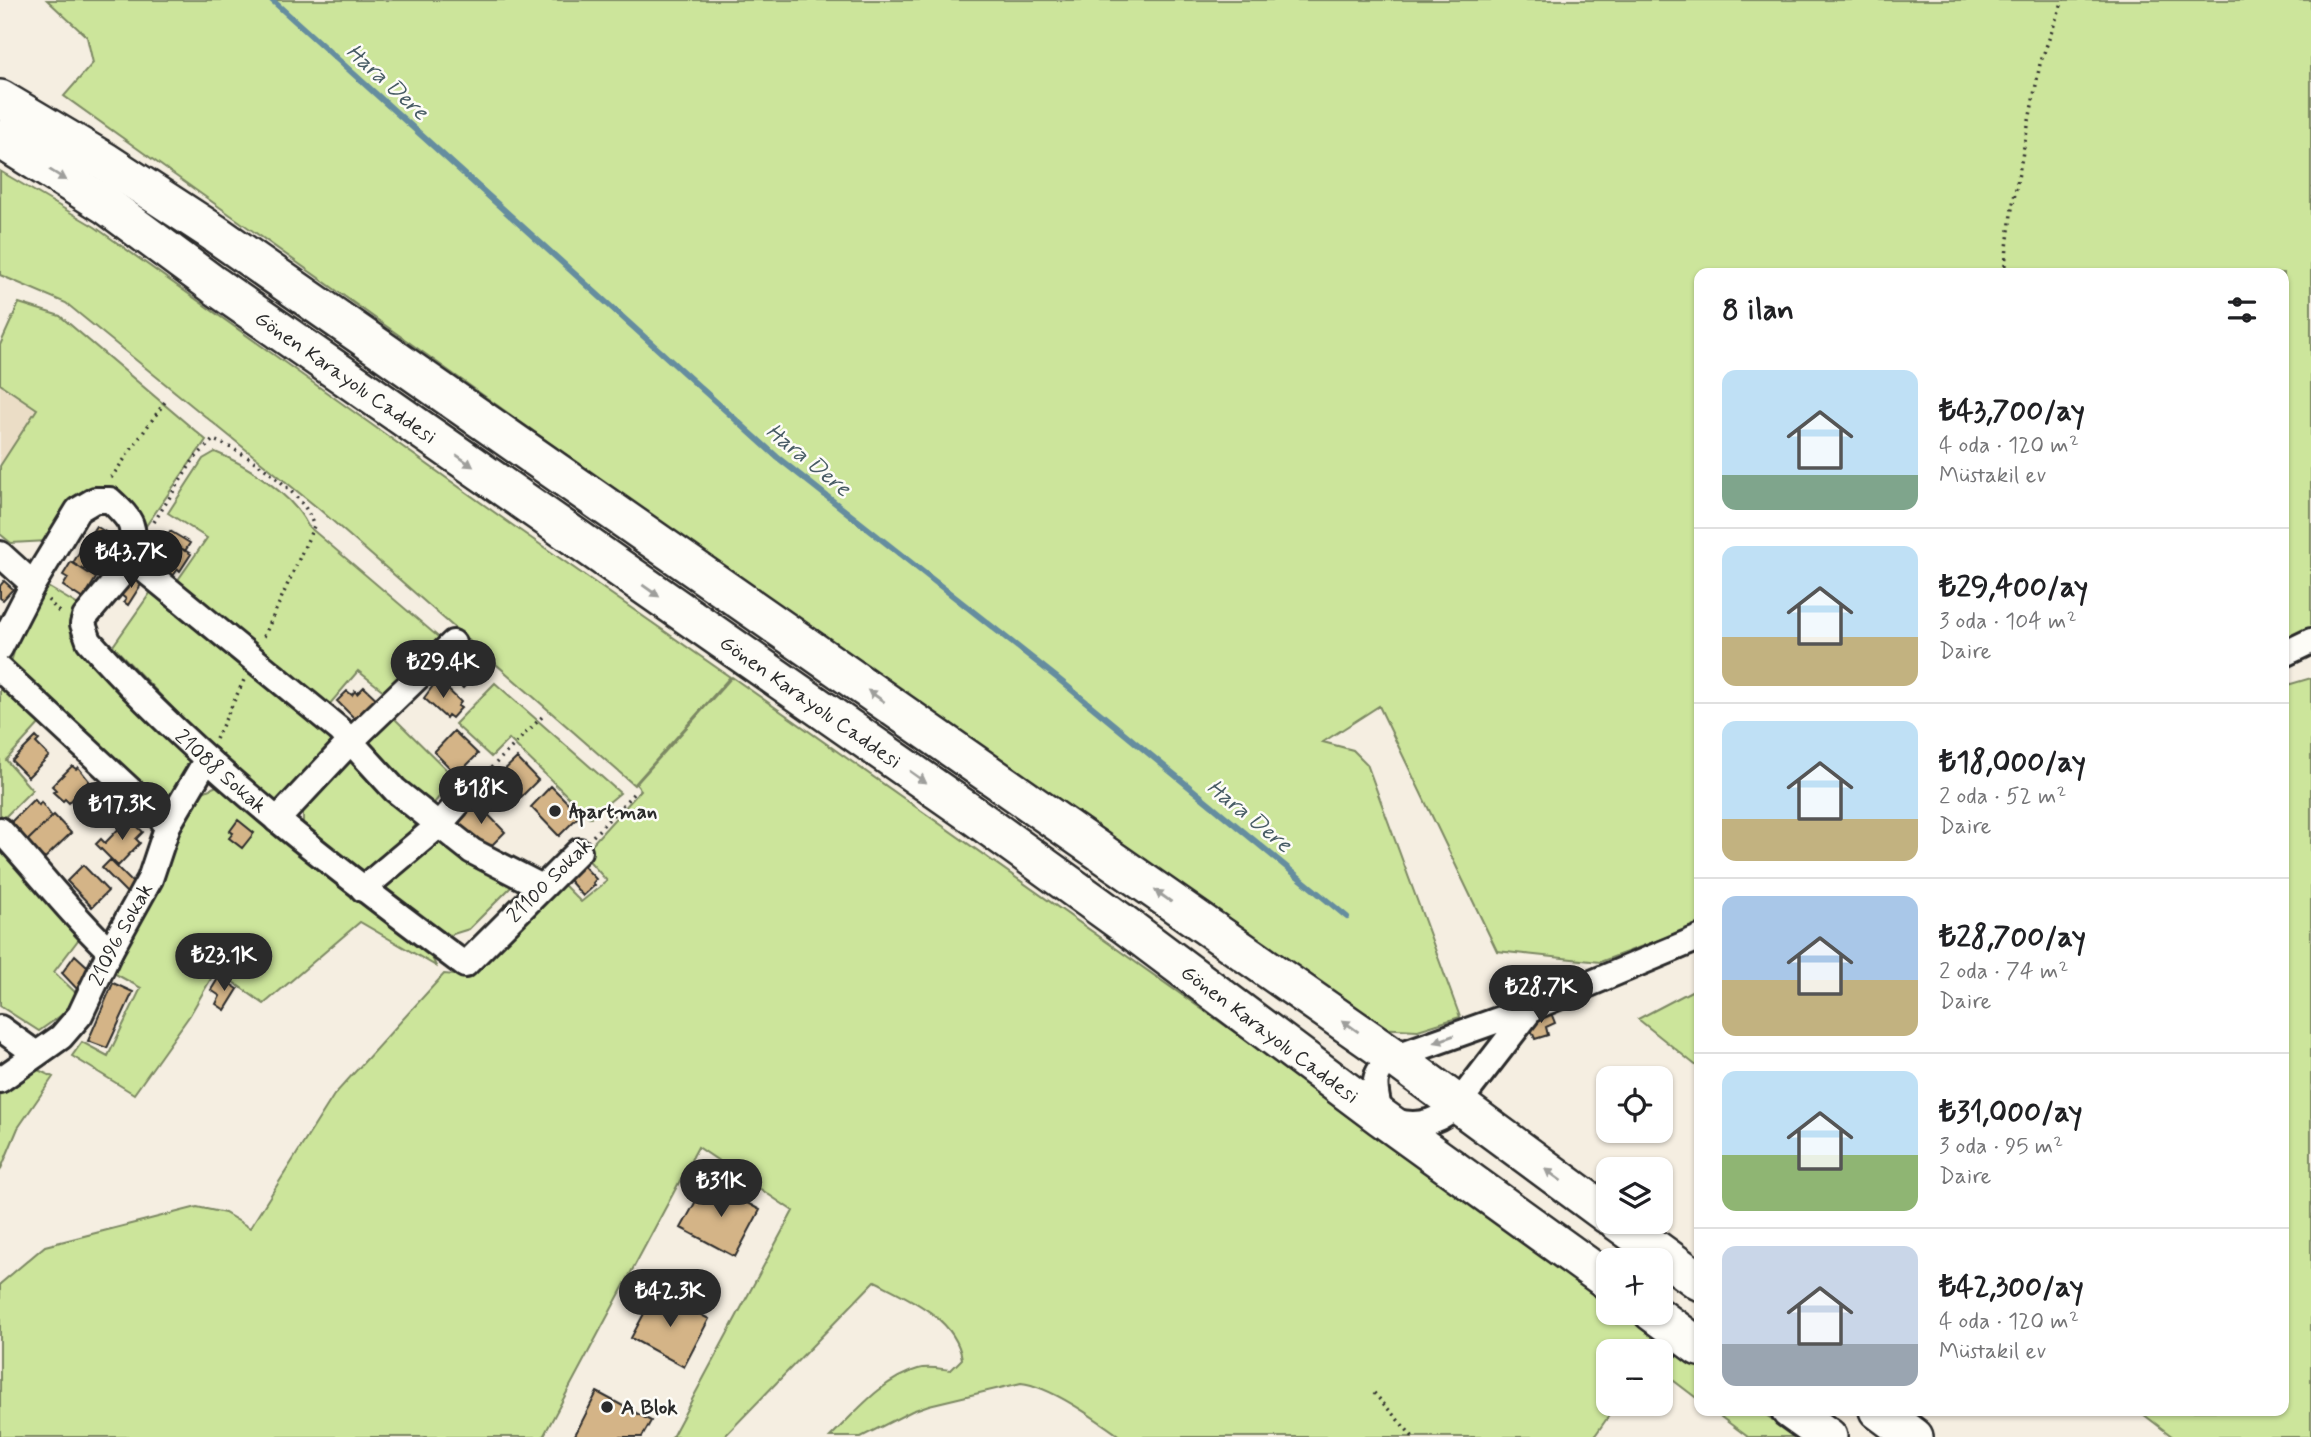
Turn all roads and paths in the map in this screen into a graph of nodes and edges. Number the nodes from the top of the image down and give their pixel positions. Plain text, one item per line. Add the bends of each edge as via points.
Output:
1 (2063, 0) edge
2 (0, 99) edge
3 (0, 139) edge
4 (2005, 268) edge
5 (167, 399) dead end
6 (95, 500) junction
7 (314, 526) dead end
8 (0, 554) edge
9 (131, 559) junction
10 (33, 584) junction
11 (89, 641) junction
12 (2311, 641) edge
13 (453, 643) dead end
14 (0, 648) edge
15 (2289, 652) edge
16 (0, 669) edge
17 (542, 717) dead end
18 (350, 742) junction
19 (206, 760) junction
20 (477, 782) joint
21 (633, 794) dead end
22 (277, 820) junction
23 (168, 825) junction
24 (439, 825) junction
25 (0, 830) edge
26 (579, 851) joint
27 (542, 887) junction
28 (363, 889) junction
29 (1694, 940) edge
30 (110, 951) junction
31 (465, 965) joint
32 (1532, 1007) junction
33 (0, 1028) edge
34 (36, 1054) junction
35 (1394, 1057) junction
36 (0, 1080) edge
37 (1457, 1105) junction
38 (1381, 1117) junction
39 (1596, 1206) edge
40 (1634, 1234) edge
41 (1596, 1272) edge
42 (1694, 1277) edge
43 (1669, 1325) edge
44 (1694, 1343) edge
45 (1374, 1393) dead end
46 (1798, 1416) edge
47 (1886, 1416) edge
48 (1413, 1437) edge
49 (1828, 1437) edge
50 (1914, 1437) edge

1 - 4 path via 2040,64
35 -> 2 highway, Gönen Karayolu Caddesi via 213,232
3 -> 38 highway, Gönen Karayolu Caddesi via 106,205 966,810
5 - 6 path
6 - 9 street via 110,500 131,522
6 - 10 street via 78,510
7 - 9 path via 304,506 278,481 242,452 213,440 194,459
8 - 10 street
9 - 11 street via 85,617
9 - 18 street via 327,718
10 - 11 path
10 - 14 street
11 - 19 street, 21088 Sokak
12 - 15 street
13 - 18 street
16 - 23 street
17 - 20 path
18 - 22 street
18 - 24 street via 395,790
19 - 22 street, 21088 Sokak
19 - 23 street, 21096 Sokak
20 - 24 street
21 - 26 path, 21100 Sokak
22 - 28 street, 21088 Sokak
23 - 30 street, 21096 Sokak via 150,879
24 - 27 street via 472,850
24 - 28 street
25 - 30 street
26 - 27 street, 21100 Sokak
27 - 31 street, 21100 Sokak
28 - 31 street, 21088 Sokak
29 - 32 street
30 - 34 street, 21096 Sokak via 80,1015 61,1037
32 -> 35 street
32 - 37 street
33 - 34 street
34 - 36 street, 21096 Sokak
35 - 37 highway, Gönen Karayolu Caddesi
35 - 38 street via 1376,1077
37 - 38 street via 1424,1125
39 -> 37 highway, Gönen Karayolu Caddesi
38 - 41 highway, Gönen Karayolu Caddesi
40 - 42 highway
43 - 44 highway
45 - 48 path
46 - 49 highway
47 - 50 highway

